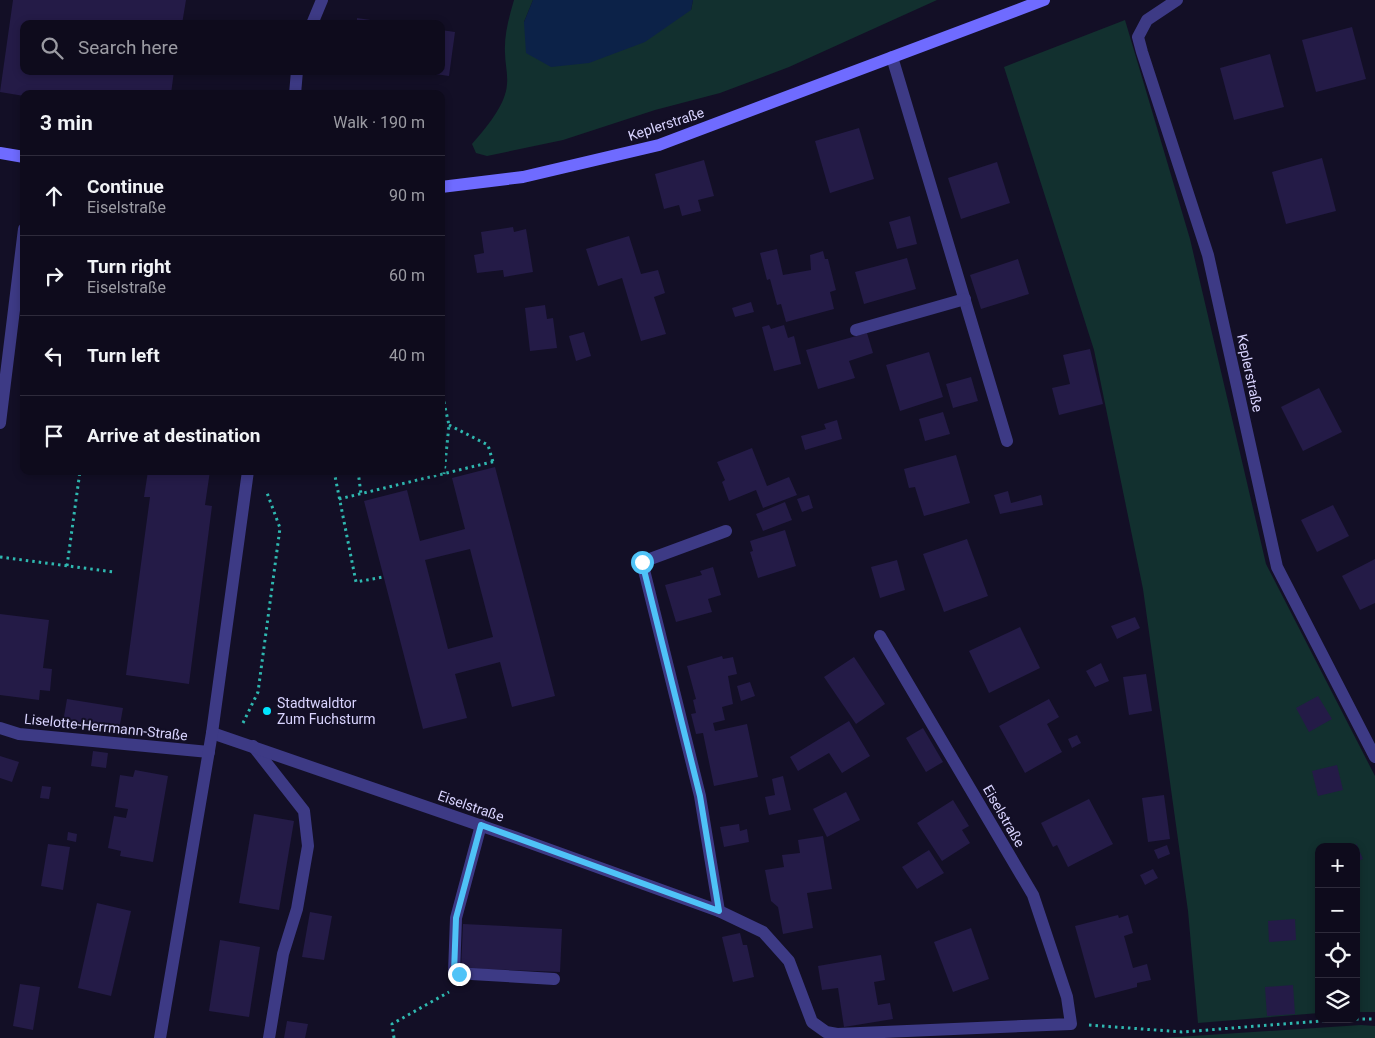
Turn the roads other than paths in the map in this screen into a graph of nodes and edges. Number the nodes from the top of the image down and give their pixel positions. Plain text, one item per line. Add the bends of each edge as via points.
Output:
1 (322, 0) edge
2 (1044, 0) edge
3 (1177, 0) edge
4 (314, 20) edge
5 (892, 57) junction
6 (297, 75) edge
7 (295, 90) edge
8 (0, 153) edge
9 (20, 156) edge
10 (445, 187) edge
11 (20, 261) edge
12 (965, 299) junction
13 (856, 330) dead end
14 (0, 423) edge
15 (1007, 441) dead end
16 (247, 475) edge
17 (726, 531) dead end
18 (880, 636) dead end
19 (0, 728) edge
20 (212, 733) junction
21 (253, 746) junction
22 (209, 752) junction
23 (1375, 757) edge
24 (481, 825) junction
25 (719, 911) junction
26 (554, 979) dead end
27 (160, 1038) edge
28 (269, 1038) edge

1 - 4 street
2 - 5 street, Keplerstraße
3 - 23 street, Keplerstraße via 1147,20 1138,37 1208,255 1277,567
5 - 10 street, Keplerstraße via 659,145 523,177
5 - 12 street
6 - 7 street
8 - 9 street
11 - 14 street
12 - 13 street
12 - 15 street
16 - 20 street
17 - 25 street via 642,562 700,796
18 - 25 street, Eiselstraße via 1033,895 1067,998 1071,1024 826,1032 812,1022 789,961 763,932
19 - 22 street, Liselotte-Herrmann-Straße via 18,734
20 - 21 street, Eiselstraße
20 - 22 street
21 - 24 street, Eiselstraße
21 - 28 street via 304,811 308,846 297,909 282,954
22 - 27 street
24 - 25 street, Eiselstraße
24 - 26 street via 456,918 454,973

